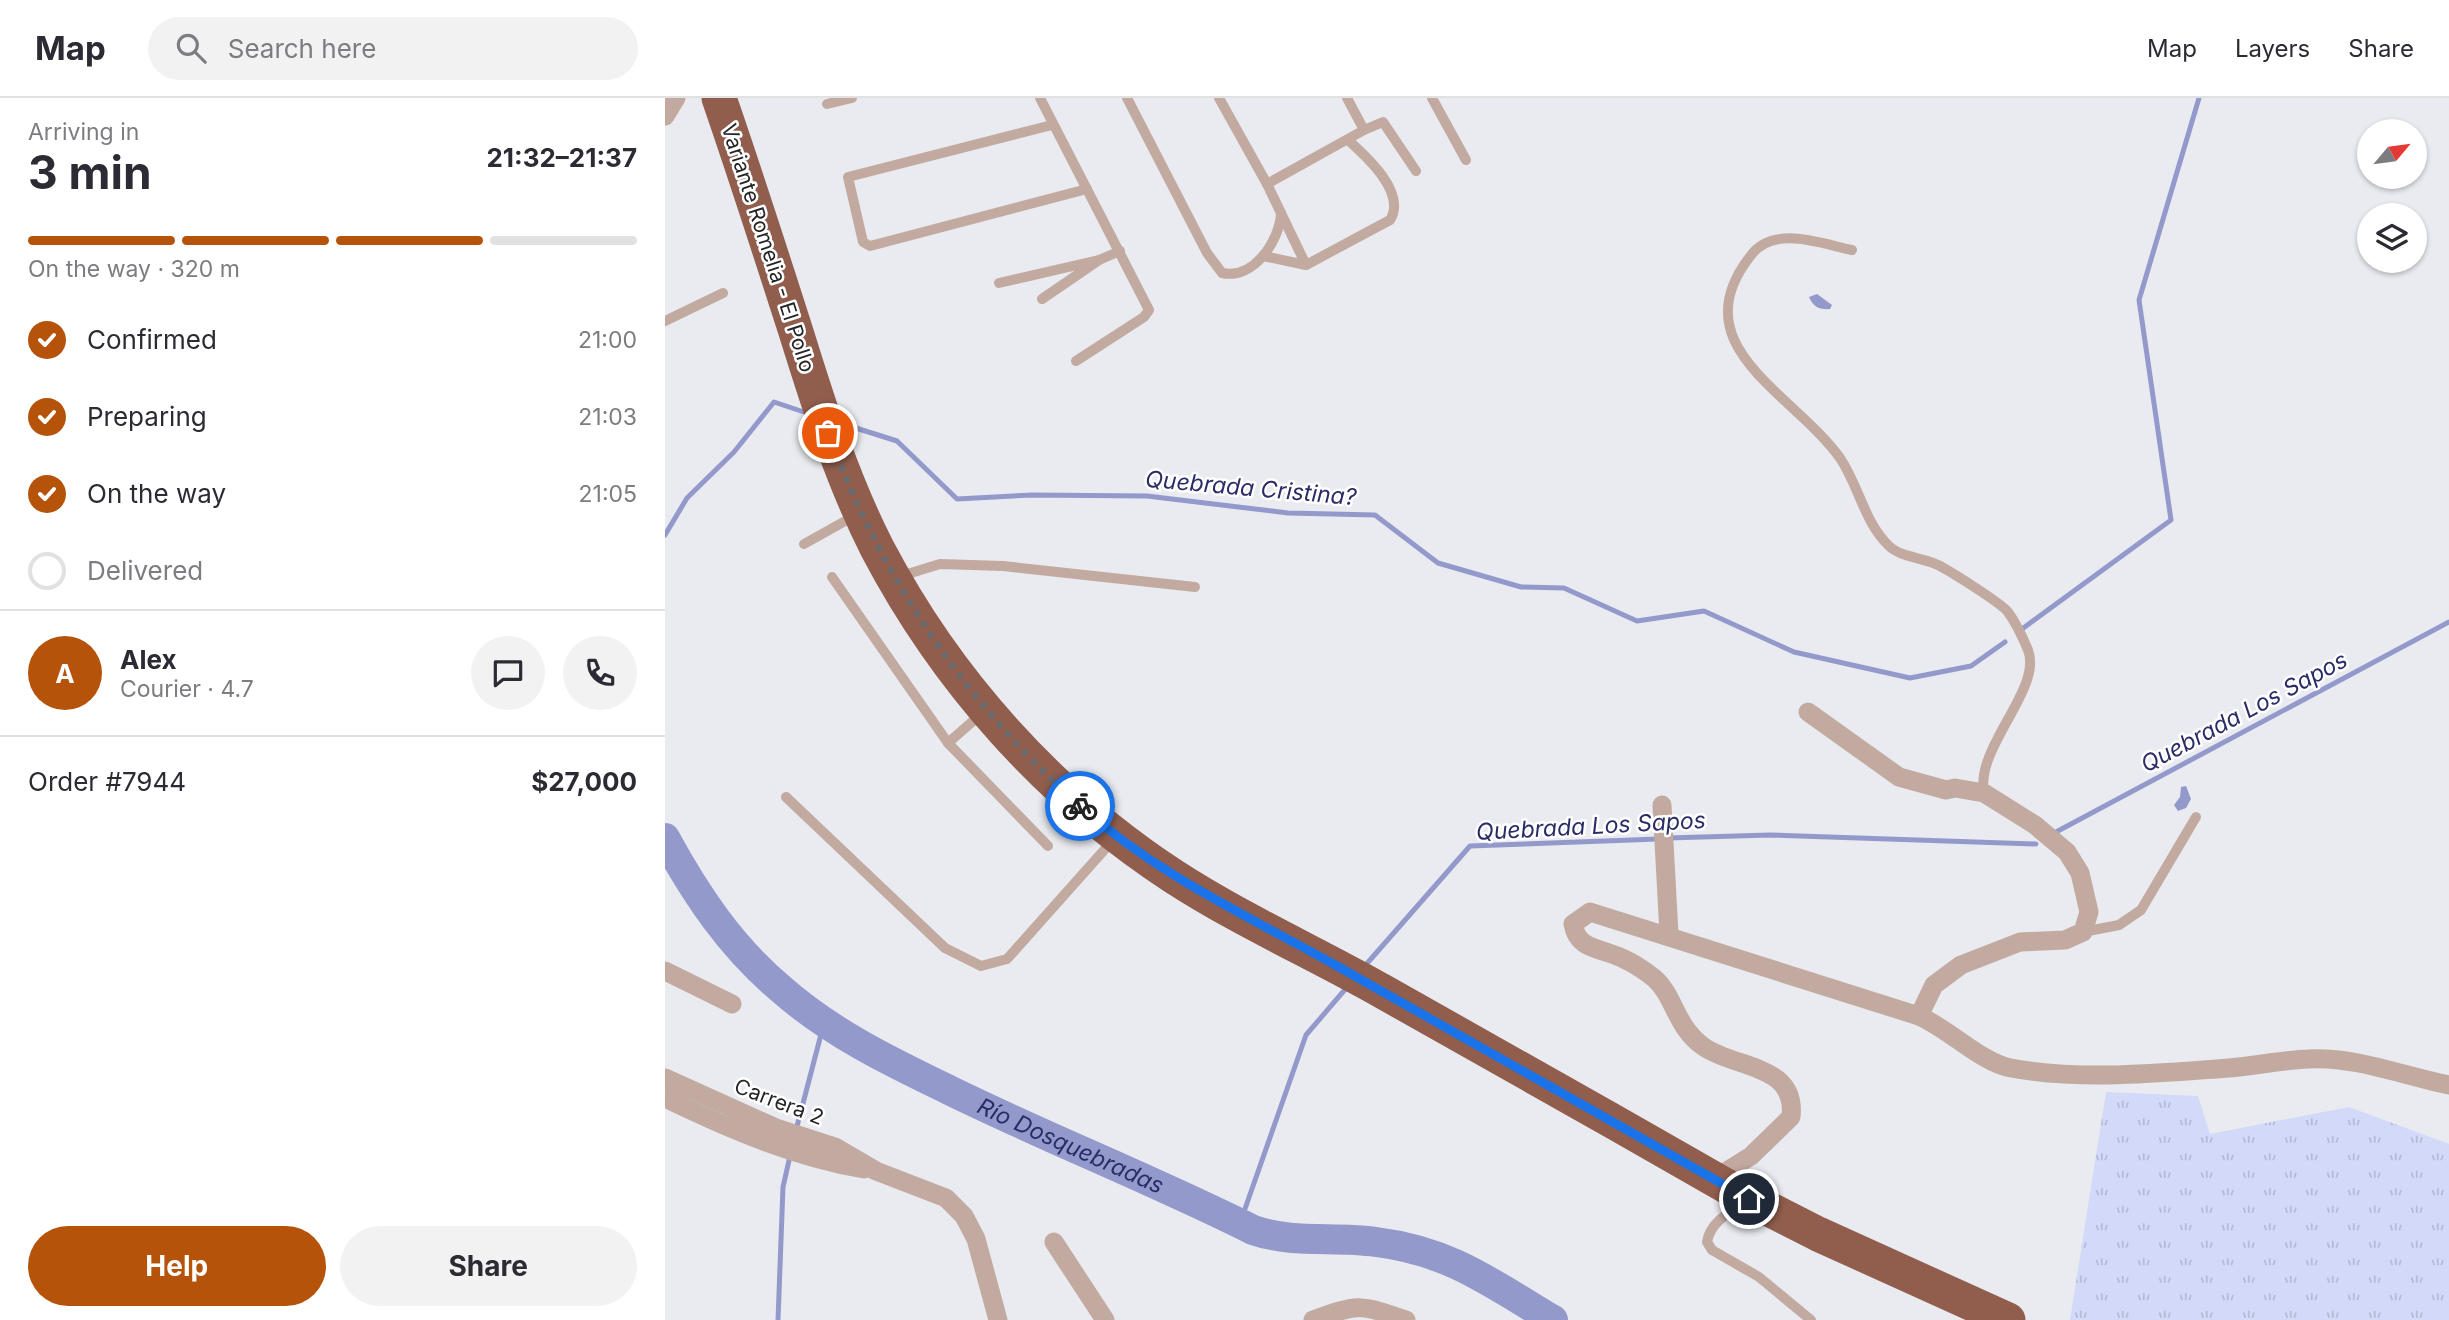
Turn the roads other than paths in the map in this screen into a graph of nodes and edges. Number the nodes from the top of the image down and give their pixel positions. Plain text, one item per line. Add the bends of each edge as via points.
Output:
1 (719, 98) edge
2 (852, 98) edge
3 (1040, 98) edge
4 (1127, 98) edge
5 (1219, 98) edge
6 (1347, 98) edge
7 (1431, 98) edge
8 (827, 104) dead end
9 (1052, 125) junction
10 (1364, 130) junction
11 (1348, 140) junction
12 (1467, 160) dead end
13 (1416, 171) dead end
14 (1267, 184) junction
15 (1087, 189) junction
16 (1281, 213) junction
17 (1852, 250) dead end
18 (1120, 251) junction
19 (1263, 256) junction
20 (1098, 260) junction
21 (1306, 265) junction
22 (999, 283) dead end
23 (723, 293) dead end
24 (1042, 299) dead end
25 (665, 321) edge
26 (1076, 361) dead end
27 (860, 513) junction
28 (804, 544) dead end
29 (832, 577) dead end
30 (893, 578) junction
31 (1195, 587) dead end
32 (985, 710) junction
33 (1808, 712) dead end
34 (948, 743) junction
35 (1984, 793) junction
36 (786, 797) dead end
37 (1662, 805) dead end
38 (2196, 817) dead end
39 (1117, 836) junction
40 (1048, 846) dead end
41 (2083, 932) junction
42 (1669, 934) junction
43 (665, 971) edge
44 (732, 1003) dead end
45 (1919, 1016) junction
46 (665, 1078) edge
47 (2449, 1085) edge
48 (665, 1098) edge
49 (720, 1114) junction
50 (1714, 1179) junction
51 (1749, 1199) junction
52 (1054, 1242) dead end
53 (998, 1320) edge
54 (1105, 1320) edge
55 (1313, 1320) edge
56 (1406, 1320) edge
57 (1811, 1320) edge
58 (2008, 1320) edge

1 - 27 highway, Variante Romelia - El Pollo via 823,419
2 - 8 lane
3 - 9 lane
4 - 19 lane via 1215,266 1231,275
5 - 14 lane
6 - 10 lane
7 - 12 lane
9 - 15 lane
9 - 15 lane via 848,177 863,242 870,246
10 - 11 lane
10 - 13 lane via 1383,122
11 - 14 lane
11 - 21 lane via 1366,156 1395,198 1396,210 1389,220
14 - 16 lane
15 - 18 lane
16 - 19 lane via 1277,236
16 - 21 lane
17 - 35 lane via 1781,237 1757,248 1735,275 1725,308 1745,360 1814,426 1842,460 1871,521 1890,548 1939,565 2007,611 2013,621 2029,653 2027,678 1983,769
18 - 20 lane
18 - 26 lane via 1149,310
19 - 21 lane
20 - 22 lane
20 - 24 lane
23 - 25 lane
27 - 28 lane
27 - 30 highway, Variante Romelia - El Pollo
29 - 34 lane
30 - 31 lane via 952,564
30 - 32 highway, Variante Romelia - El Pollo via 936,646
32 - 34 lane
32 - 39 highway, Variante Romelia - El Pollo via 1061,789
33 - 35 street via 1899,777 1946,790
34 - 40 lane
35 - 41 street via 2067,852 2088,900
36 - 39 lane via 945,948 981,966 1007,959
37 - 42 street
38 - 41 lane via 2141,910 2119,925
39 - 50 highway, Variante Romelia - El Pollo via 1231,911 1334,964
41 - 45 street via 2065,940 2020,942 1947,972 1934,985
42 - 45 street
42 - 50 street via 1598,912 1573,924 1575,937 1587,946 1620,957 1656,980 1682,1027 1706,1049 1759,1070 1789,1090 1791,1117 1751,1156
43 - 44 street
45 - 47 street via 1942,1025 2010,1068 2096,1074 2336,1060
46 - 49 street, Carrera 2
48 - 49 street, Carrera 2
49 - 53 street, Carrera 2 via 804,1146 833,1164 876,1171 946,1198 964,1216 977,1239
50 - 51 highway, Variante Romelia - El Pollo
51 - 57 lane via 1725,1215 1709,1232 1707,1242
51 - 58 highway, Variante Romelia - El Pollo
52 - 54 street
55 - 56 street via 1350,1306

